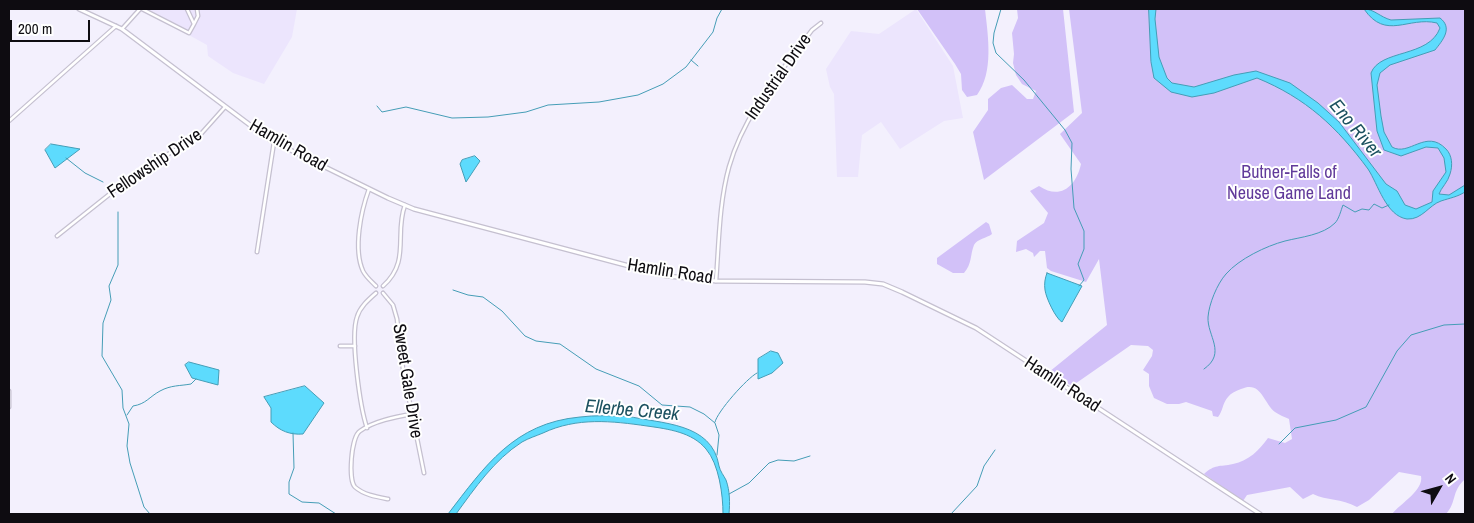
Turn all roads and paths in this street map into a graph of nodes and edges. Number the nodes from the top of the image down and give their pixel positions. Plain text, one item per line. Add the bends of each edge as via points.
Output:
1 (79, 9) edge
2 (141, 9) edge
3 (187, 9) edge
4 (197, 9) edge
5 (821, 23) dead end
6 (194, 24) junction
7 (117, 26) junction
8 (122, 29) junction
9 (225, 108) junction
10 (9, 121) edge
11 (274, 142) junction
12 (369, 189) junction
13 (405, 206) junction
14 (58, 236) dead end
15 (257, 252) dead end
16 (716, 281) junction
17 (376, 286) junction
18 (383, 286) junction
19 (376, 293) junction
20 (382, 293) junction
21 (340, 346) dead end
22 (355, 346) junction
23 (9, 391) edge
24 (9, 408) edge
25 (412, 414) junction
26 (367, 428) junction
27 (424, 473) dead end
28 (388, 499) dead end
29 (1260, 514) edge

1 - 7 street, Hamlin Road
2 - 6 street via 189,32
2 - 8 street
3 - 6 street
4 - 6 street
5 - 16 street, Industrial Drive via 812,30 757,104 732,157 721,207
7 - 8 street, Hamlin Road
7 - 10 street
8 - 9 street, Hamlin Road
9 - 11 street, Hamlin Road
9 - 14 street, Fellowship Drive via 200,135 135,174
11 - 12 street, Hamlin Road
11 - 15 street
12 - 13 street, Hamlin Road
12 - 17 street via 361,216 359,255 363,270
13 - 16 street, Hamlin Road via 649,272
13 - 18 street via 401,219 402,247 392,277
16 - 29 street, Hamlin Road via 865,282 882,284 902,292 976,328
17 - 18 street
17 - 19 street
18 - 20 street
19 - 20 street
19 - 22 street via 364,304 357,317
20 - 25 street, Sweet Gale Drive via 397,318 402,370
21 - 22 street
22 - 26 street
23 - 24 street
25 - 26 street
25 - 27 street, Sweet Gale Drive
26 - 28 street via 353,440 352,483 364,493

